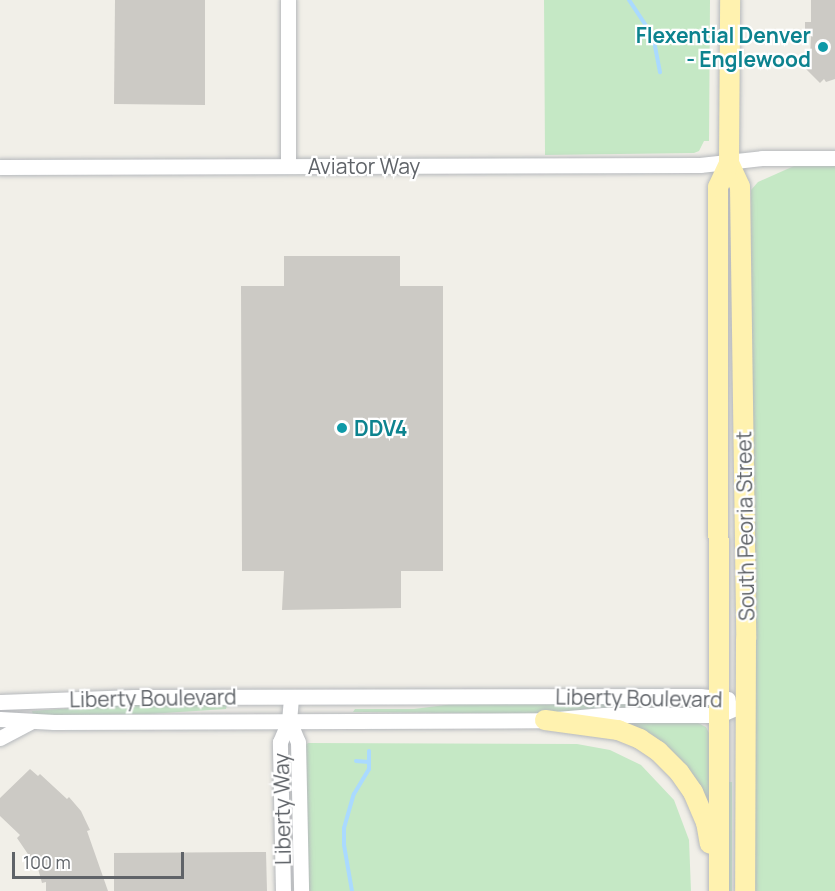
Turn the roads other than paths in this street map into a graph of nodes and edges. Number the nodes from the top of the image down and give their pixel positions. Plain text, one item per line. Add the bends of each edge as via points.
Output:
1 (288, 0) edge
2 (730, 0) edge
3 (835, 158) edge
4 (729, 163) junction
5 (288, 166) junction
6 (0, 167) edge
7 (291, 697) junction
8 (0, 702) edge
9 (745, 704) junction
10 (719, 705) junction
11 (0, 719) edge
12 (33, 720) junction
13 (545, 720) junction
14 (289, 721) junction
15 (0, 738) edge
16 (283, 891) edge
17 (301, 891) edge
18 (719, 891) edge
19 (745, 891) edge

1 - 5 street
2 - 4 main road, South Peoria Street
3 - 4 street, Aviator Way via 762,158
4 - 5 street, Aviator Way
4 - 9 main road, South Peoria Street via 740,188
4 - 10 main road, South Peoria Street via 718,188
5 - 6 street, Aviator Way
7 - 8 street, Liberty Boulevard
7 - 10 street, Liberty Boulevard
7 - 14 street
9 - 10 street, Liberty Boulevard
9 - 19 main road, South Peoria Street
10 - 13 street, Liberty Boulevard
10 - 18 main road, South Peoria Street
11 - 12 street, Liberty Boulevard
12 - 14 street, Liberty Boulevard
12 - 15 street
13 - 14 street, Liberty Boulevard
13 - 18 main road via 626,733 667,759 699,803 708,833 710,872
14 - 16 street, Liberty Way via 280,742
14 - 17 street, Liberty Way via 298,741

